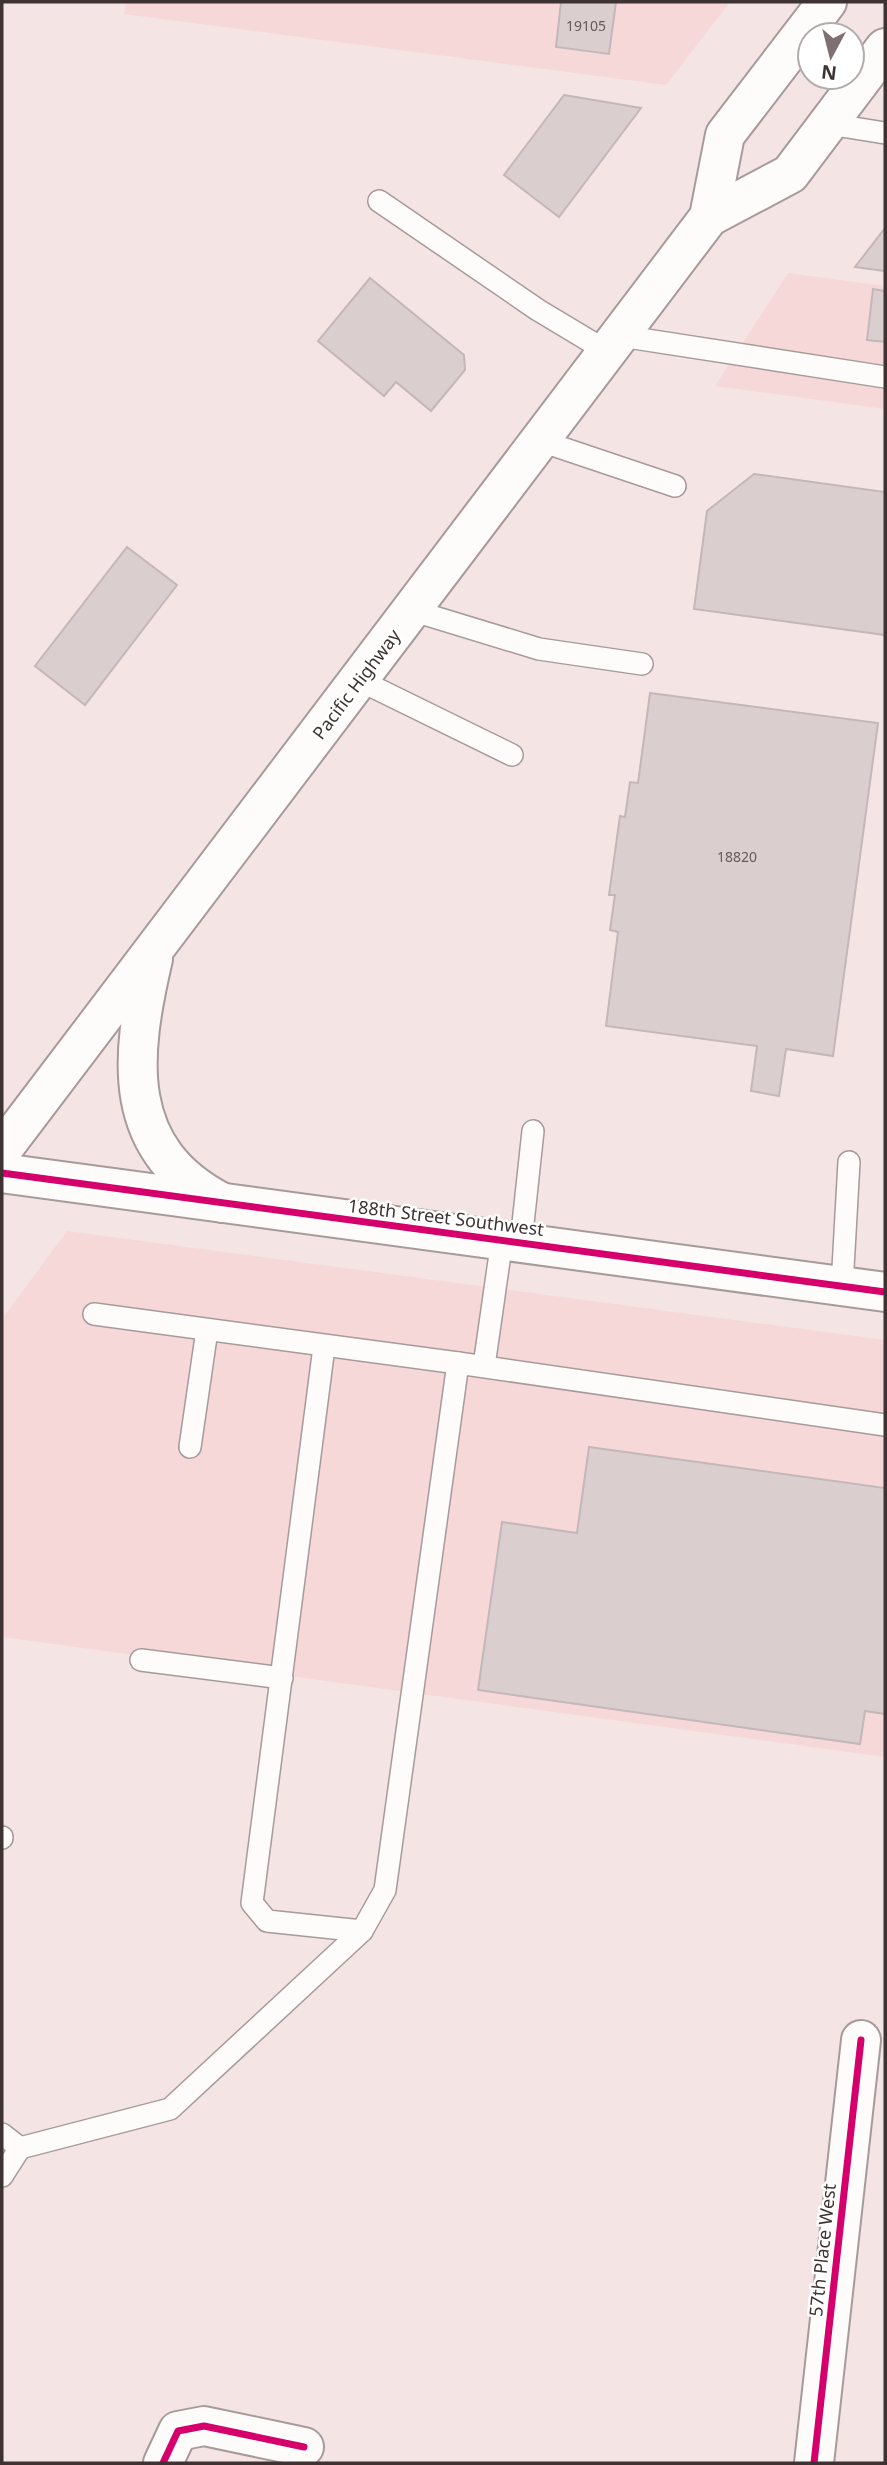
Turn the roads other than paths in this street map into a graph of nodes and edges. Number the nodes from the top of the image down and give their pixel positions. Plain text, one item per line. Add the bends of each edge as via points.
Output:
1 (827, 2) edge
2 (885, 48) edge
3 (829, 124) junction
4 (885, 133) edge
5 (379, 201) dead end
6 (709, 217) junction
7 (614, 344) junction
8 (885, 377) edge
9 (541, 441) junction
10 (675, 486) dead end
11 (411, 610) junction
12 (642, 664) dead end
13 (359, 680) junction
14 (512, 755) dead end
15 (156, 949) junction
16 (533, 1131) dead end
17 (2, 1150) edge
18 (849, 1162) dead end
19 (2, 1173) edge
20 (223, 1203) junction
21 (512, 1241) junction
22 (842, 1286) junction
23 (885, 1292) edge
24 (94, 1314) dead end
25 (207, 1330) junction
26 (324, 1347) junction
27 (458, 1363) junction
28 (484, 1366) junction
29 (885, 1425) edge
30 (190, 1447) dead end
31 (141, 1660) dead end
32 (282, 1678) junction
33 (362, 1931) junction
34 (861, 2040) dead end
35 (2, 2134) edge
36 (20, 2148) junction
37 (2, 2176) edge
38 (304, 2447) dead end
39 (163, 2463) edge
40 (814, 2463) edge

1 - 6 main road, Pacific Highway via 725,135
2 - 3 main road, Pacific Highway
3 - 4 lane
3 - 6 main road, Pacific Highway via 790,174
5 - 7 lane via 538,310
6 - 7 main road, Pacific Highway
7 - 8 lane
7 - 9 main road, Pacific Highway
9 - 10 lane
9 - 11 main road, Pacific Highway
11 - 12 lane via 539,649
11 - 13 main road, Pacific Highway
13 - 14 lane
13 - 15 main road, Pacific Highway
15 - 17 main road, Pacific Highway
15 - 20 main road via 137,1066 144,1118 152,1138 183,1178
16 - 21 lane
18 - 22 lane
19 - 20 main road, 188th Street Southwest
20 - 21 main road, 188th Street Southwest
21 - 22 main road, 188th Street Southwest
21 - 28 lane
22 - 23 main road, 188th Street Southwest
24 - 25 lane
25 - 26 lane
25 - 30 lane
26 - 27 lane
26 - 32 lane
27 - 28 lane
27 - 33 lane via 385,1890
28 - 29 lane
31 - 32 lane
32 - 33 lane via 252,1903 267,1921
33 - 36 lane via 170,2109
34 - 40 main road, 57th Place West
35 - 36 lane
36 - 37 lane
38 - 39 main road via 204,2426 178,2431

